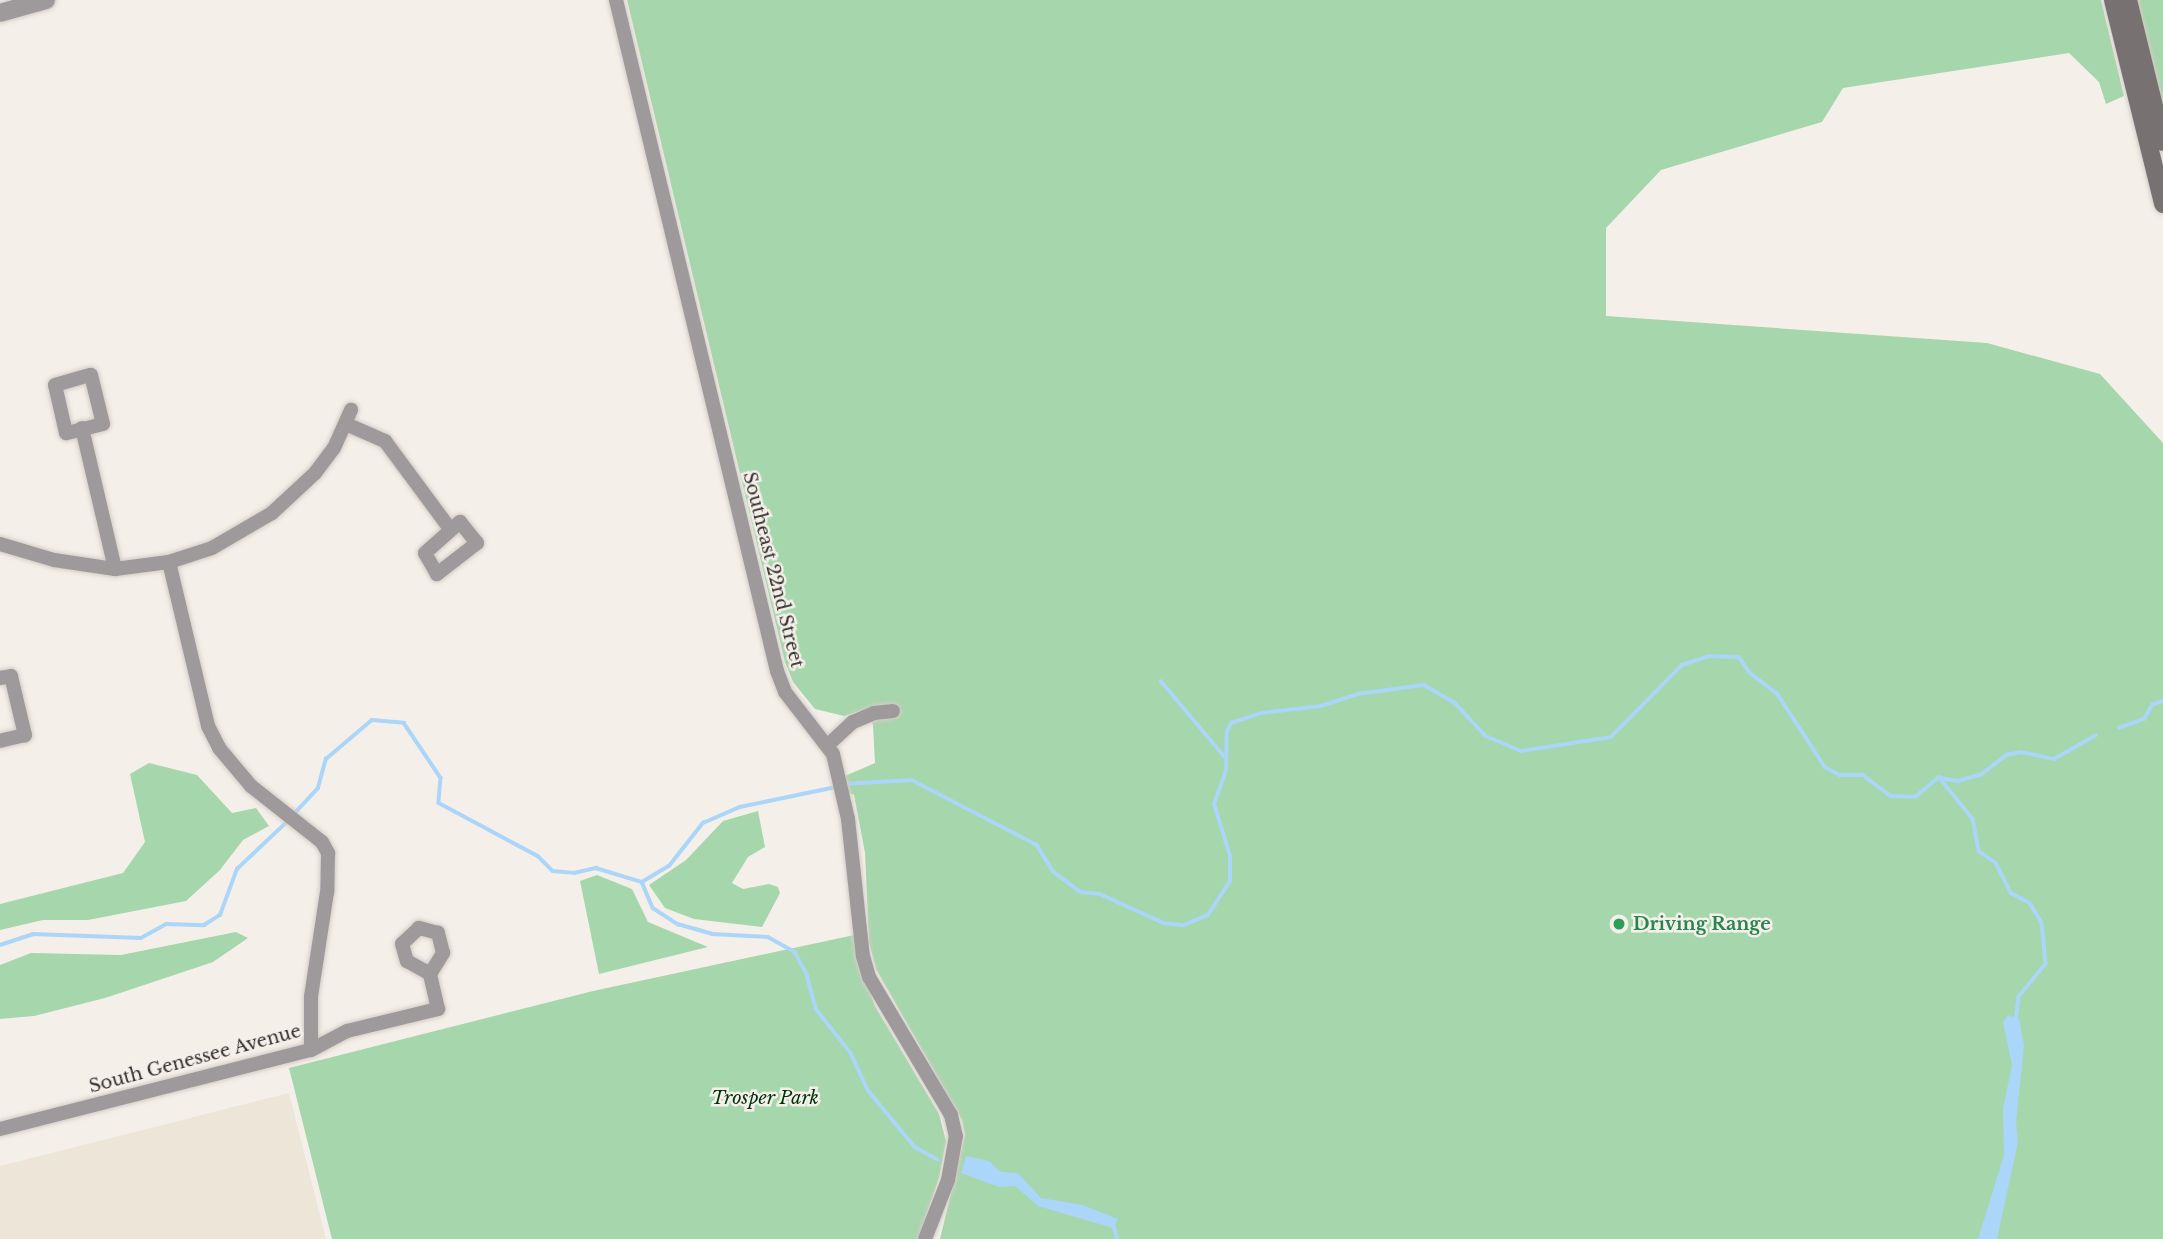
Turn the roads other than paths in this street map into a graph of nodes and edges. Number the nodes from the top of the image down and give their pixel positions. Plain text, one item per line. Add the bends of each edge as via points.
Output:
1 (46, 0) edge
2 (616, 0) edge
3 (2113, 0) edge
4 (2128, 0) edge
5 (0, 13) edge
6 (2163, 142) edge
7 (2163, 204) edge
8 (82, 428) dead end
9 (450, 529) dead end
10 (0, 544) edge
11 (169, 562) junction
12 (115, 569) junction
13 (0, 678) edge
14 (893, 711) dead end
15 (0, 741) edge
16 (828, 745) junction
17 (430, 974) dead end
18 (312, 1050) junction
19 (0, 1129) edge
20 (925, 1239) edge

1 - 5 street
2 - 16 street, Southeast 22nd Street via 777,671 785,692
3 - 7 main road
4 - 6 main road
8 - 12 street
9 - 11 street via 385,441 349,417 315,473 272,513 212,548
10 - 12 street via 54,560
11 - 12 street
11 - 18 street via 208,726 219,748 251,786 322,842 328,868 311,996
13 - 15 street via 11,676 25,735
14 - 16 street via 853,722
16 - 20 street, Southeast 22nd Street via 843,800 863,956 880,1000 951,1115 955,1154
17 - 18 street, South Genessee Avenue via 438,1009 347,1031
18 - 19 street, South Genessee Avenue

